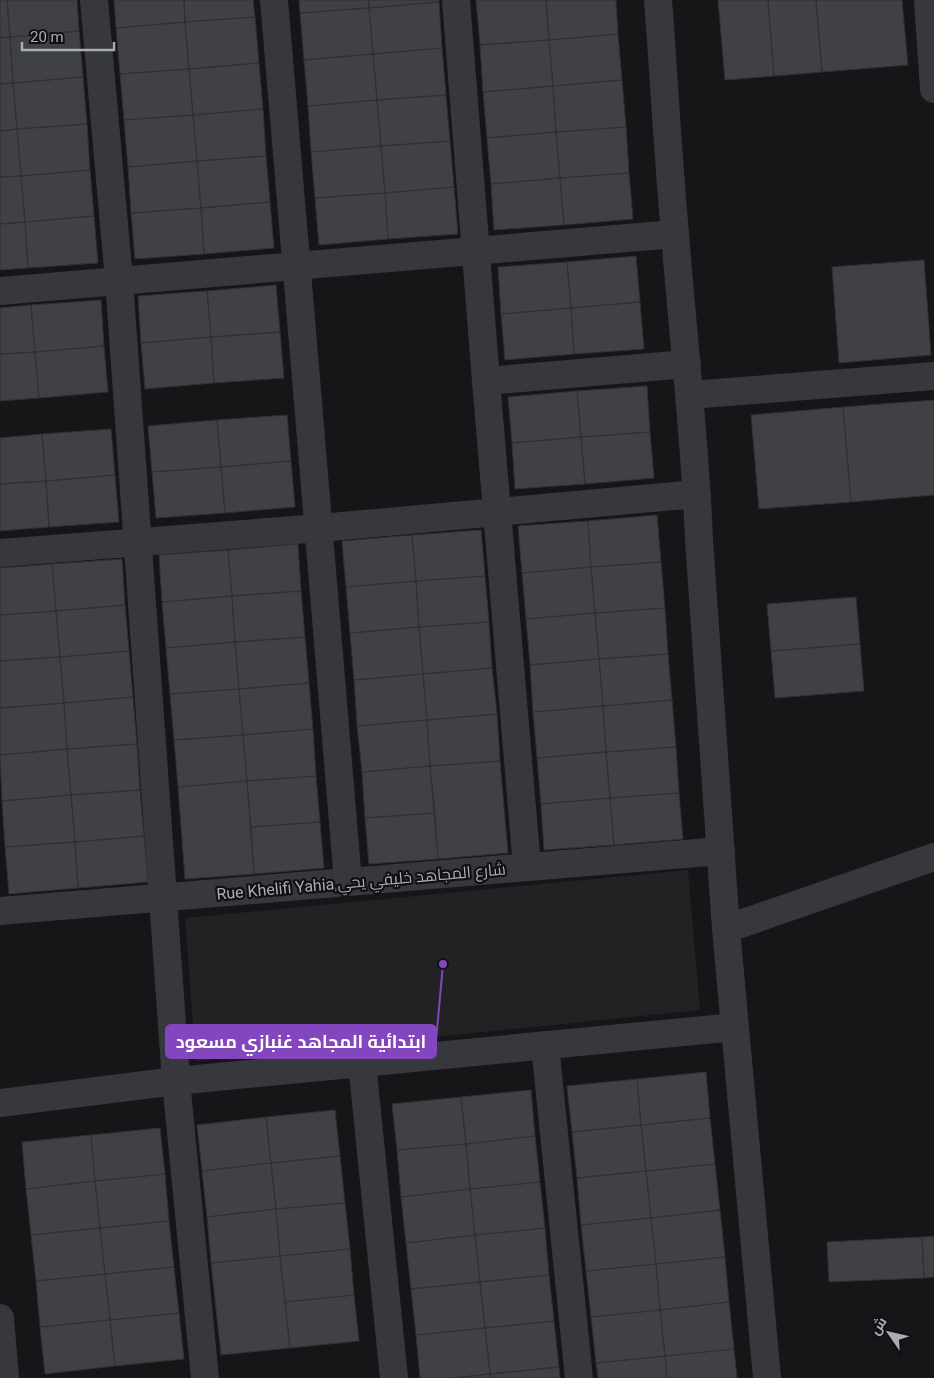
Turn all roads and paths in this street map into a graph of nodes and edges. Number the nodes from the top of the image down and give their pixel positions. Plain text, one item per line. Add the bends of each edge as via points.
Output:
1 (94, 0) edge
2 (274, 0) edge
3 (456, 0) edge
4 (658, 0) edge
5 (928, 0) edge
6 (934, 88) edge
7 (675, 234) junction
8 (477, 250) junction
9 (296, 266) junction
10 (119, 280) junction
11 (0, 291) edge
12 (687, 364) junction
13 (934, 376) edge
14 (486, 381) junction
15 (690, 395) junction
16 (697, 494) junction
17 (497, 511) junction
18 (320, 528) junction
19 (137, 542) junction
20 (0, 553) edge
21 (721, 851) junction
22 (934, 857) edge
23 (527, 866) junction
24 (348, 882) junction
25 (163, 898) junction
26 (0, 911) edge
27 (726, 929) junction
28 (735, 1027) junction
29 (545, 1045) junction
30 (362, 1063) junction
31 (176, 1081) junction
32 (0, 1103) edge
33 (0, 1318) edge
34 (5, 1378) edge
35 (205, 1378) edge
36 (394, 1378) edge
37 (579, 1378) edge
38 (767, 1378) edge

1 - 10 street
2 - 9 street
3 - 8 street
4 - 7 street
5 - 6 street
7 - 8 street
7 - 12 street
8 - 9 street
8 - 14 street
9 - 10 street
9 - 18 street
10 - 11 street
10 - 19 street
12 - 14 street
12 - 15 street
13 - 15 street
14 - 17 street
15 - 16 street
16 - 17 street
16 - 21 street
17 - 18 street
17 - 23 street
18 - 19 street
18 - 24 street
19 - 20 street
19 - 25 street
21 - 23 street, Rue Khelifi Yahia,شارع المجاهد خليفي يحي
21 - 27 street
22 - 27 street
23 - 24 street, Rue Khelifi Yahia,شارع المجاهد خليفي يحي
24 - 25 street, Rue Khelifi Yahia,شارع المجاهد خليفي يحي
25 - 26 street, Rue Khelifi Yahia,شارع المجاهد خليفي يحي
25 - 31 street
27 - 28 street
28 - 29 street
28 - 38 street
29 - 30 street
29 - 37 street
30 - 31 street
30 - 36 street
31 - 32 street
31 - 35 street
33 - 34 street

